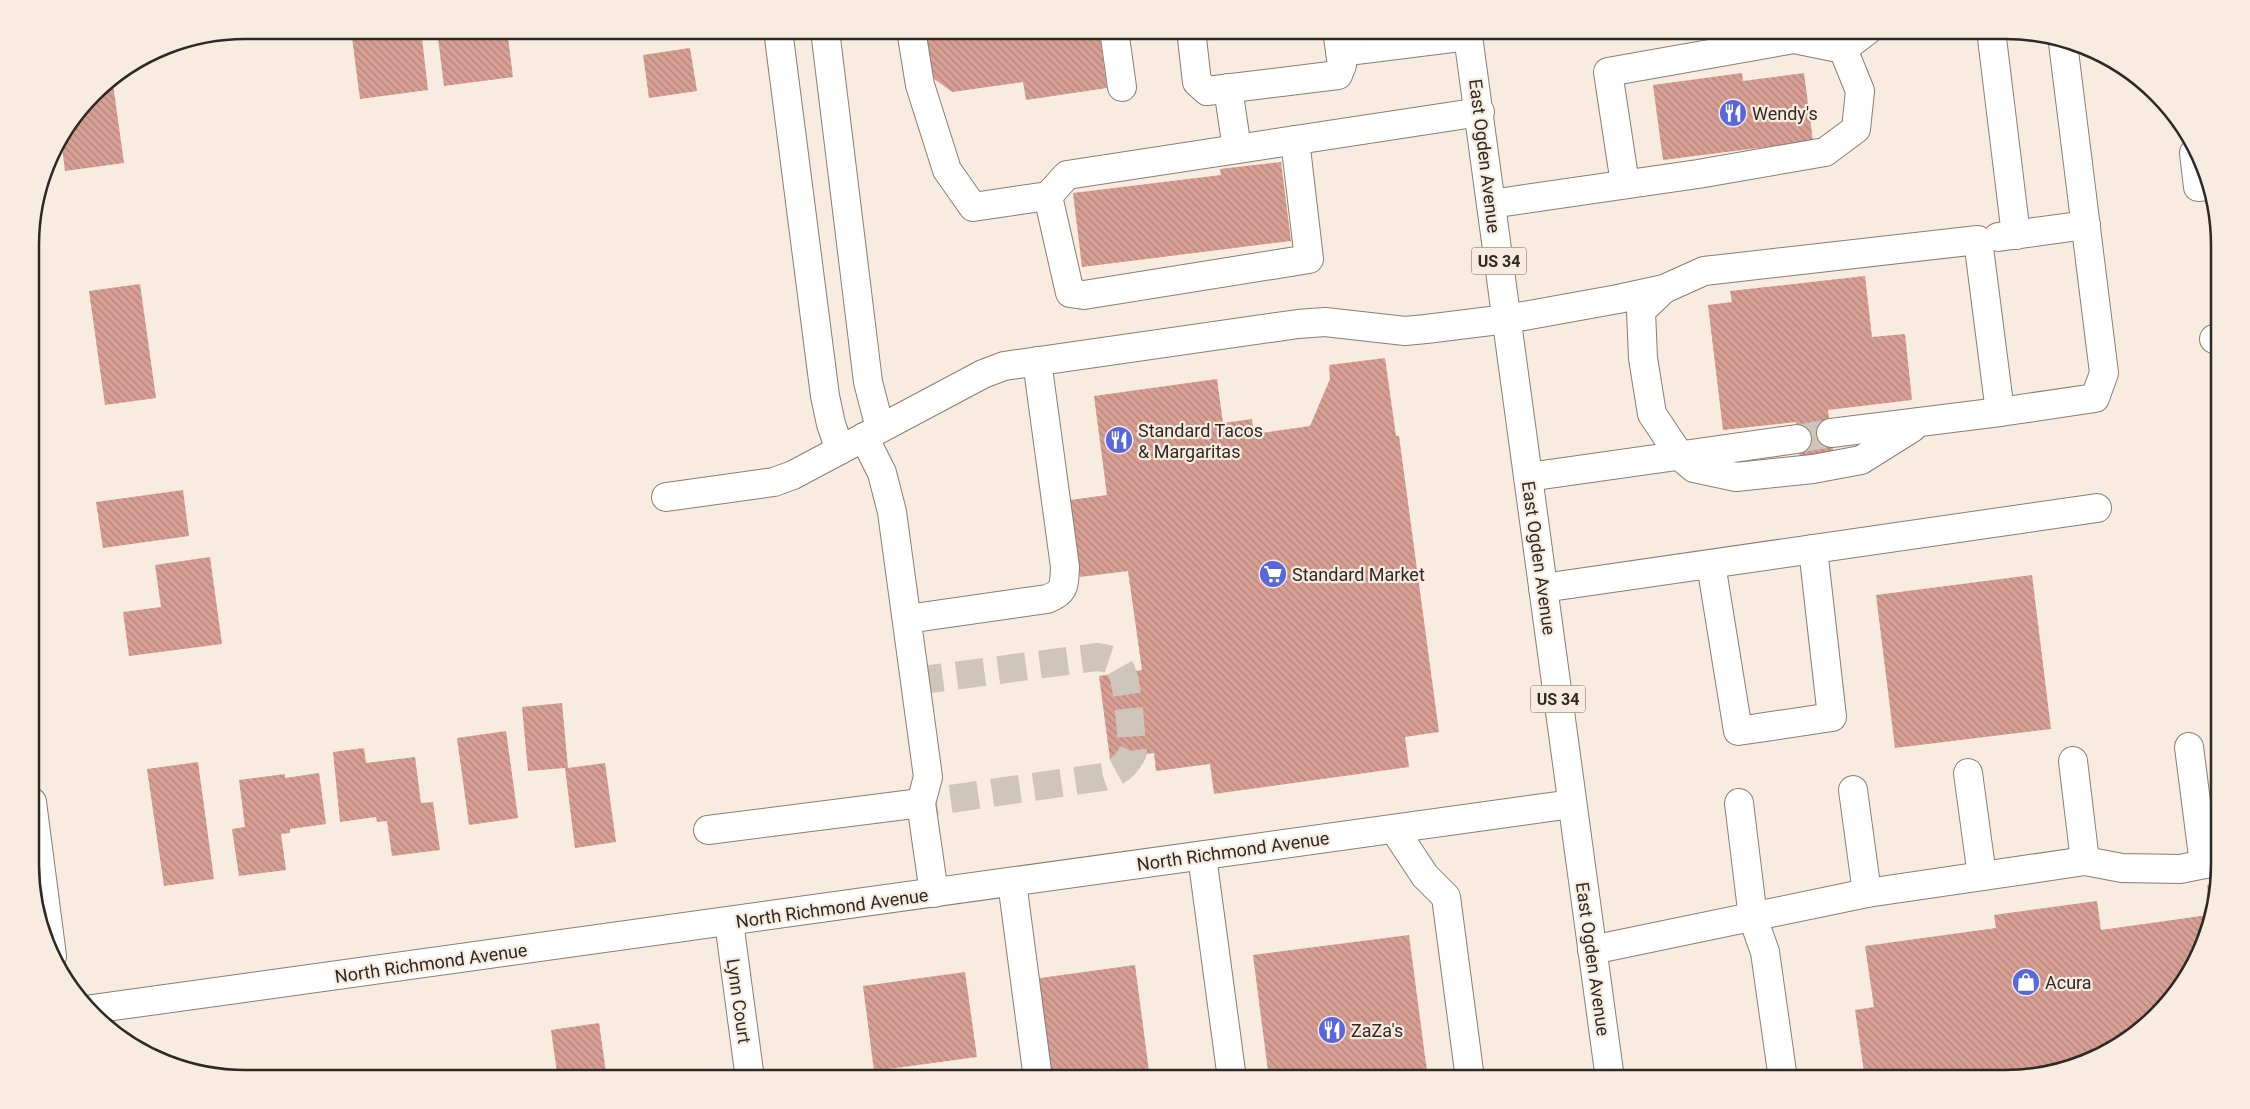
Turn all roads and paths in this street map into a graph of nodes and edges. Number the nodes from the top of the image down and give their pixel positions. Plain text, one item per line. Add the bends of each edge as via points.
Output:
1 (779, 39) edge
2 (826, 39) edge
3 (912, 39) edge
4 (1115, 39) edge
5 (1192, 39) edge
6 (1367, 39) edge
7 (1468, 39) edge
8 (1856, 39) edge
9 (1993, 39) edge
10 (1339, 41) edge
11 (2063, 48) edge
12 (1843, 49) junction
13 (1122, 87) dead end
14 (1228, 88) junction
15 (1480, 112) junction
16 (1295, 140) junction
17 (1237, 149) junction
18 (2195, 165) edge
19 (1625, 184) junction
20 (2202, 186) edge
21 (1048, 196) junction
22 (1491, 204) junction
23 (2086, 225) junction
24 (2016, 235) junction
25 (1978, 240) junction
26 (1664, 289) junction
27 (1507, 319) junction
28 (1037, 362) junction
29 (2000, 412) junction
30 (1919, 424) junction
31 (872, 433) junction
32 (1831, 433) tunnel mouth
33 (1797, 439) tunnel mouth
34 (840, 450) junction
35 (1680, 456) junction
36 (1528, 477) junction
37 (666, 496) dead end
38 (2097, 508) dead end
39 (1813, 550) junction
40 (1711, 564) junction
41 (1543, 588) junction
42 (907, 619) junction
43 (2189, 747) dead end
44 (2073, 761) dead end
45 (1968, 774) dead end
46 (1853, 790) dead end
47 (921, 803) junction
48 (1739, 803) dead end
49 (1572, 804) junction
50 (1394, 829) junction
51 (708, 830) dead end
52 (39, 856) edge
53 (1202, 856) junction
54 (2211, 858) edge
55 (2085, 861) junction
56 (2211, 863) edge
57 (1982, 876) junction
58 (1012, 882) junction
59 (934, 893) junction
60 (1867, 893) junction
61 (1753, 918) junction
62 (48, 922) edge
63 (728, 922) junction
64 (1592, 950) junction
65 (97, 1008) edge
66 (749, 1070) edge
67 (1037, 1070) edge
68 (1231, 1070) edge
69 (1469, 1070) edge
70 (1609, 1070) edge
71 (1782, 1070) edge

1 - 34 street via 825,396
2 - 31 street
3 - 21 street via 920,85 947,170 973,207
4 - 13 street
5 - 14 street via 1197,82 1206,91
6 - 10 street
7 - 15 street, East Ogden Avenue / US 34
8 - 12 street
9 - 24 street
10 - 14 street via 1342,66 1338,75
11 - 23 street
12 - 19 street via 1860,91 1856,129 1825,152
12 - 19 street via 1794,39 1608,72
14 - 17 street
15 - 16 street
15 - 22 street, East Ogden Avenue / US 34
16 - 17 street
16 - 21 street via 1309,259 1084,295 1070,293
17 - 21 street via 1067,175
18 - 20 street via 2198,187
19 - 22 street
22 - 27 street, East Ogden Avenue / US 34
23 - 24 street
23 - 29 street via 2104,373 2095,398
24 - 25 street
25 - 26 street via 1704,272
25 - 29 street
26 - 27 street
26 - 35 street via 1641,311 1643,358 1652,414
27 - 28 street via 1405,331 1325,322 1298,324
27 - 36 street, East Ogden Avenue / US 34
28 - 31 street via 1004,366 983,374
28 - 42 street via 1065,568 1064,584 1059,594 1047,599
29 - 30 street
30 - 32 street
30 - 35 street via 1861,460 1813,469 1736,477 1694,468
31 - 34 street
31 - 42 street via 892,512
33 - 35 street
34 - 37 street via 774,482
35 - 36 street
36 - 41 street, East Ogden Avenue / US 34
38 - 39 street
39 - 40 street
39 - 40 street via 1832,717 1738,731
40 - 41 street
41 - 49 street, East Ogden Avenue / US 34
42 - 47 street via 928,777
43 - 54 street
44 - 55 street
45 - 57 street
46 - 60 street
47 - 51 street
47 - 59 street
48 - 61 street
49 - 50 street, North Richmond Avenue
49 - 64 street, East Ogden Avenue / US 34
50 - 53 street, North Richmond Avenue
50 - 69 street via 1425,876 1446,897
52 - 62 street
53 - 58 street, North Richmond Avenue
53 - 68 street
55 - 56 street via 2122,868 2180,869
55 - 57 street
57 - 60 street
58 - 59 street, North Richmond Avenue
58 - 67 street
59 - 63 street, North Richmond Avenue
60 - 61 street
61 - 64 street
61 - 71 street via 1765,952
63 - 65 street, North Richmond Avenue
63 - 66 street, Lynn Court
64 - 70 street, East Ogden Avenue / US 34

